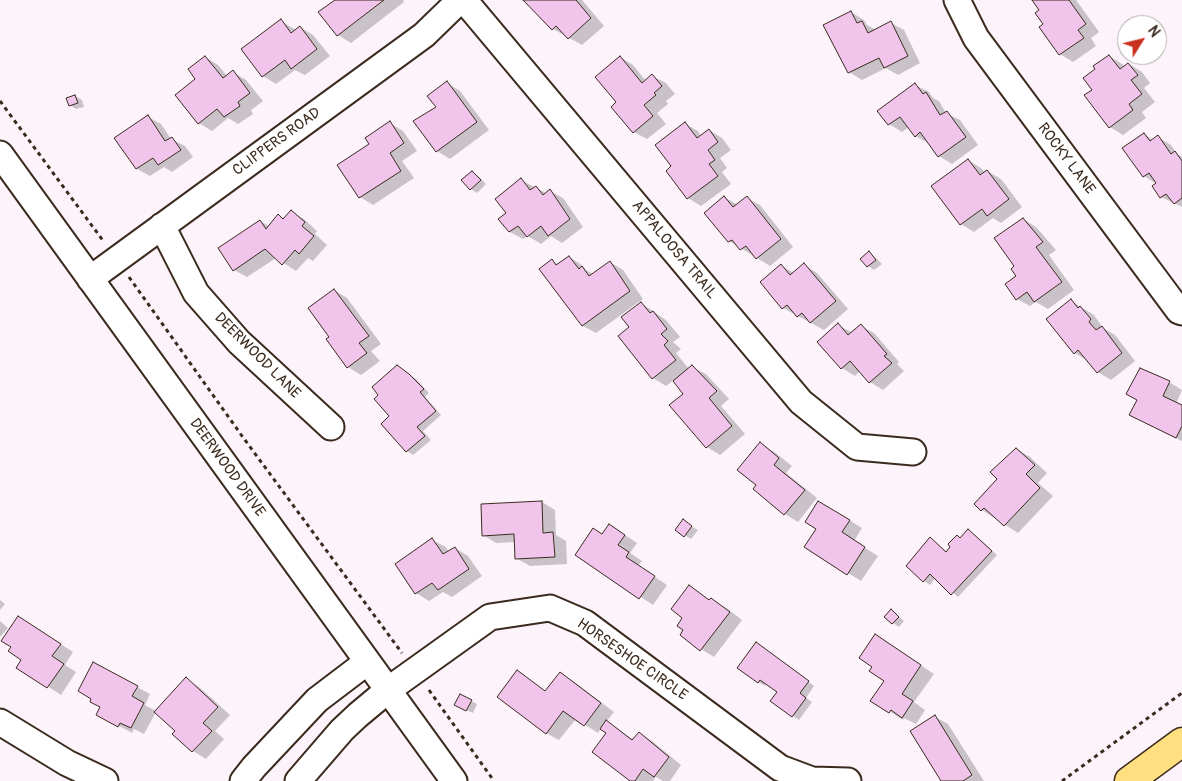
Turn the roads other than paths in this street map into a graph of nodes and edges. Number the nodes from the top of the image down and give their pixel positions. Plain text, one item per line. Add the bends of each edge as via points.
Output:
1 (462, 0) edge
2 (956, 0) edge
3 (0, 154) edge
4 (162, 226) junction
5 (90, 279) junction
6 (1182, 312) edge
7 (331, 427) dead end
8 (913, 452) dead end
9 (368, 662) junction
10 (388, 690) junction
11 (0, 722) edge
12 (1182, 742) edge
13 (105, 781) edge
14 (243, 781) edge
15 (298, 781) edge
16 (454, 781) edge
17 (848, 781) edge
18 (1129, 781) edge

1 - 4 street, CLIPPERS ROAD via 424,35
1 - 8 street, APPALOOSA TRAIL via 801,402 857,447
2 - 6 street, ROCKY LANE via 976,38
3 - 5 street, DEERWOOD DRIVE
4 - 5 street, CLIPPERS ROAD
4 - 7 street, DEERWOOD LANE via 196,293 239,342
5 - 9 street, DEERWOOD DRIVE
9 - 10 street, DEERWOOD DRIVE
9 - 14 street via 317,700
10 - 15 street, HORSESHOE CIRCLE via 342,730
10 - 16 street, DEERWOOD DRIVE
10 - 17 street, HORSESHOE CIRCLE via 490,617 550,608 585,623 780,768 812,780
11 - 13 street via 67,763
12 - 18 main road

